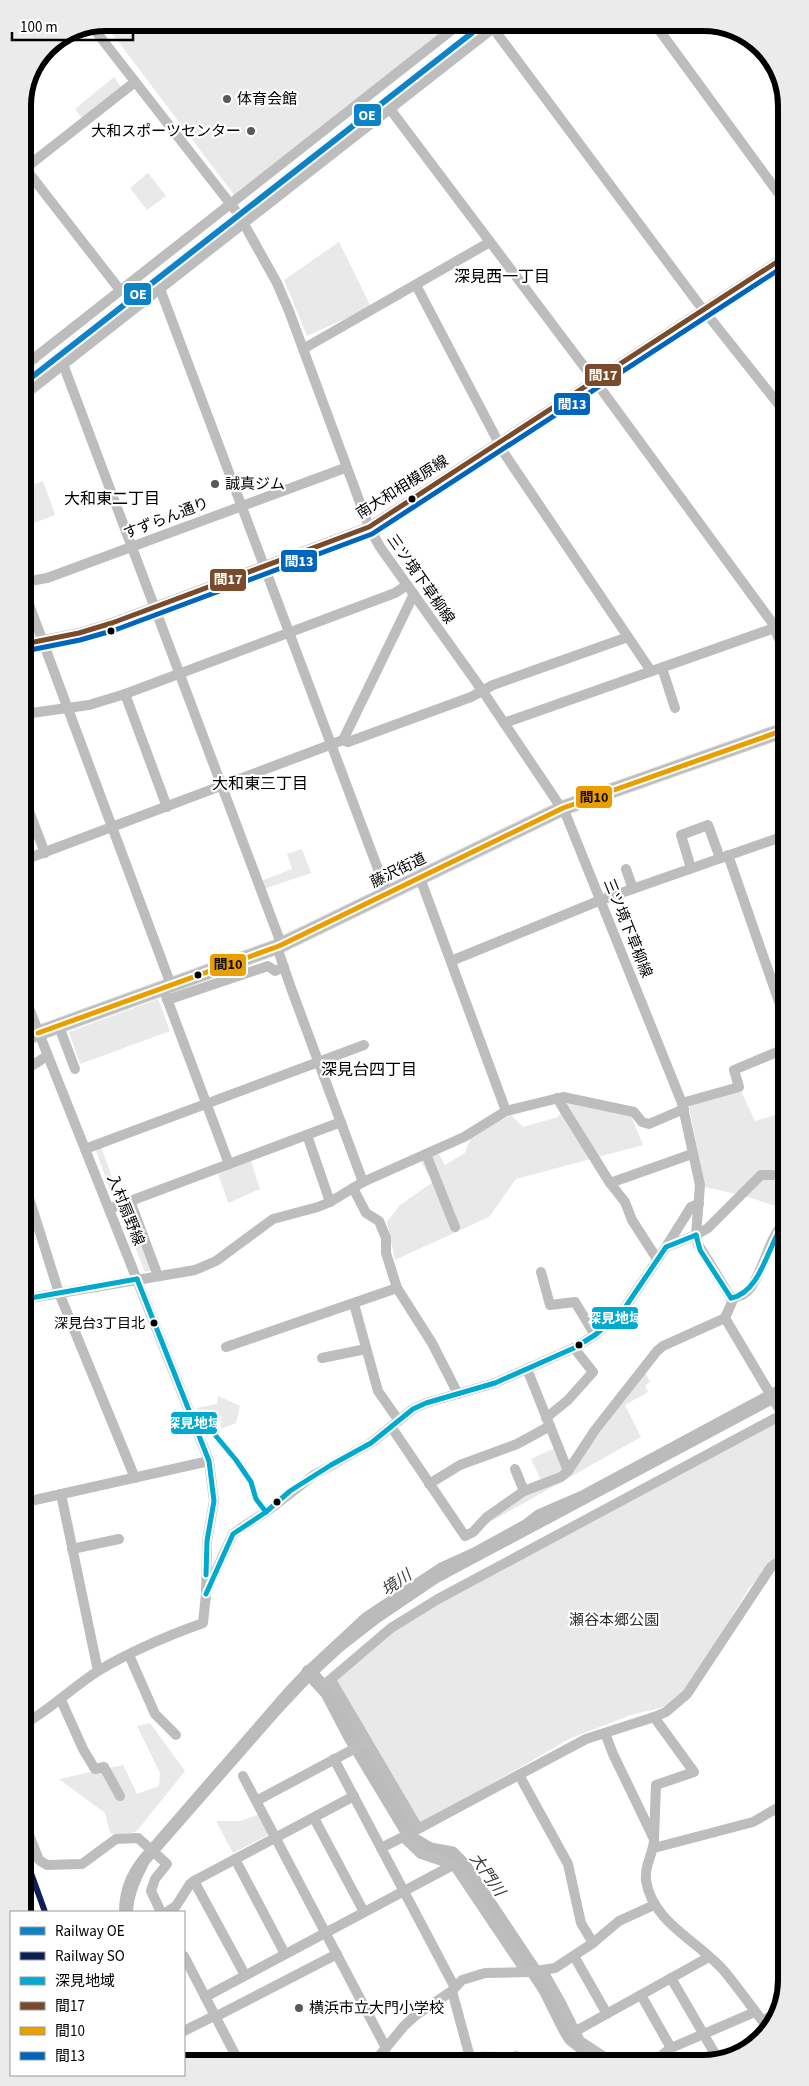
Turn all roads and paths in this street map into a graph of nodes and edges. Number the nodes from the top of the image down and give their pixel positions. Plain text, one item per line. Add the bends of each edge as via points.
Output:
1 (450, 31) edge
2 (490, 31) edge
3 (498, 31) edge
4 (660, 31) edge
5 (97, 32) edge
6 (135, 82) junction
7 (390, 110) junction
8 (31, 164) edge
9 (31, 178) edge
10 (778, 193) edge
11 (231, 203) junction
12 (245, 223) junction
13 (490, 242) junction
14 (778, 261) edge
15 (416, 285) junction
16 (160, 289) junction
17 (120, 290) junction
18 (703, 310) junction
19 (303, 349) junction
20 (31, 355) edge
21 (34, 359) junction
22 (31, 361) edge
23 (63, 364) junction
24 (594, 381) junction
25 (31, 390) edge
26 (778, 404) edge
27 (499, 443) junction
28 (345, 468) junction
29 (241, 506) junction
30 (369, 527) junction
31 (132, 547) junction
32 (265, 568) junction
33 (31, 581) edge
34 (407, 585) junction
35 (414, 594) junction
36 (155, 608) junction
37 (31, 609) edge
38 (778, 623) edge
39 (778, 627) edge
40 (289, 633) junction
41 (628, 636) junction
42 (43, 641) junction
43 (31, 643) edge
44 (662, 668) junction
45 (651, 671) junction
46 (180, 674) junction
47 (482, 690) junction
48 (125, 694) junction
49 (68, 708) junction
50 (675, 708) dead end
51 (31, 713) edge
52 (504, 723) junction
53 (778, 732) edge
54 (343, 740) junction
55 (331, 744) junction
56 (222, 786) junction
57 (167, 806) junction
58 (563, 808) junction
59 (31, 816) edge
60 (112, 827) junction
61 (778, 838) edge
62 (45, 853) junction
63 (724, 857) junction
64 (31, 858) edge
65 (691, 868) junction
66 (626, 869) dead end
67 (420, 878) junction
68 (633, 889) junction
69 (387, 894) junction
70 (601, 900) junction
71 (279, 946) junction
72 (451, 961) junction
73 (284, 967) junction
74 (778, 986) edge
75 (167, 991) junction
76 (60, 1032) dead end
77 (31, 1036) edge
78 (364, 1045) dead end
79 (778, 1052) edge
80 (47, 1056) junction
81 (318, 1062) junction
82 (31, 1066) edge
83 (75, 1069) dead end
84 (557, 1098) junction
85 (206, 1104) junction
86 (683, 1106) junction
87 (506, 1111) junction
88 (341, 1122) junction
89 (307, 1134) junction
90 (85, 1149) junction
91 (426, 1154) junction
92 (692, 1154) junction
93 (229, 1164) junction
94 (778, 1175) edge
95 (363, 1182) junction
96 (610, 1182) junction
97 (352, 1188) junction
98 (130, 1201) junction
99 (330, 1202) junction
100 (31, 1204) edge
101 (699, 1204) junction
102 (109, 1209) junction
103 (454, 1227) dead end
104 (778, 1232) edge
105 (696, 1235) junction
106 (666, 1247) junction
107 (657, 1259) junction
108 (541, 1272) dead end
109 (158, 1276) junction
110 (137, 1279) junction
111 (397, 1288) junction
112 (59, 1293) junction
113 (31, 1298) edge
114 (731, 1298) junction
115 (354, 1304) junction
116 (725, 1318) junction
117 (595, 1335) junction
118 (226, 1347) dead end
119 (574, 1348) junction
120 (366, 1349) junction
121 (322, 1358) dead end
122 (526, 1369) junction
123 (458, 1394) junction
124 (778, 1405) edge
125 (778, 1418) edge
126 (548, 1422) junction
127 (395, 1425) junction
128 (209, 1461) junction
129 (515, 1469) dead end
130 (568, 1471) junction
131 (135, 1478) junction
132 (429, 1484) junction
133 (524, 1491) junction
134 (61, 1494) junction
135 (31, 1501) edge
136 (119, 1539) dead end
137 (72, 1549) junction
138 (778, 1563) edge
139 (206, 1594) junction
140 (129, 1655) junction
141 (98, 1671) junction
142 (61, 1700) junction
143 (31, 1717) edge
144 (654, 1718) junction
145 (605, 1733) junction
146 (176, 1735) dead end
147 (360, 1745) junction
148 (334, 1759) junction
149 (519, 1775) junction
150 (243, 1776) dead end
151 (120, 1796) dead end
152 (354, 1796) junction
153 (256, 1801) junction
154 (778, 1808) edge
155 (314, 1818) junction
156 (409, 1833) junction
157 (276, 1838) junction
158 (31, 1841) edge
159 (654, 1843) junction
160 (381, 1848) junction
161 (235, 1859) junction
162 (453, 1865) junction
163 (194, 1881) junction
164 (404, 1891) junction
165 (654, 1904) junction
166 (161, 1911) edge
167 (168, 1911) edge
168 (364, 1912) junction
169 (326, 1933) junction
170 (593, 1943) junction
171 (285, 1954) junction
172 (337, 1954) junction
173 (574, 1956) junction
174 (708, 1957) junction
175 (185, 1958) edge
176 (533, 1972) junction
177 (245, 1975) junction
178 (671, 1978) junction
179 (453, 1988) junction
180 (641, 1995) junction
181 (205, 1996) junction
182 (755, 2012) junction
183 (607, 2014) junction
184 (215, 2016) junction
185 (767, 2019) edge
186 (763, 2021) joint
187 (185, 2031) edge
188 (574, 2032) junction
189 (704, 2035) junction
190 (386, 2048) junction
191 (672, 2048) junction
192 (715, 2053) edge
193 (235, 2055) edge
194 (380, 2055) edge
195 (470, 2055) edge
196 (602, 2055) edge
197 (663, 2055) edge

1 - 11 street
2 - 7 street
3 - 18 street
4 - 10 street
5 - 6 street, 三ツ境下草柳線
6 - 8 street
6 - 11 street, 三ツ境下草柳線
7 - 12 street
7 - 13 street
9 - 17 street
11 - 12 street, 三ツ境下草柳線
11 - 17 street
12 - 16 street
12 - 19 street, 三ツ境下草柳線 via 278,283
13 - 15 street
13 - 24 street
14 - 18 street, 南大和相模原線
15 - 19 street
15 - 27 street
16 - 23 street
16 - 29 street
17 - 21 street
18 - 24 street, 南大和相模原線
18 - 26 street
19 - 28 street, 三ツ境下草柳線
20 - 21 street
21 - 22 street
23 - 25 street
23 - 31 street
24 - 27 street, 南大和相模原線
24 - 38 street
27 - 30 street, 南大和相模原線
27 - 41 street
28 - 29 street, すずらん通り
28 - 30 street, 三ツ境下草柳線
29 - 31 street, すずらん通り
29 - 32 street
30 - 32 street, 南大和相模原線
30 - 34 street, 三ツ境下草柳線
31 - 33 street, すずらん通り
31 - 36 street
32 - 36 street, 南大和相模原線
32 - 40 street
34 - 35 street, 三ツ境下草柳線
34 - 40 street via 395,594
35 - 47 street, 三ツ境下草柳線
35 - 54 street
36 - 42 street, 南大和相模原線
36 - 46 street
37 - 42 street
39 - 44 street
40 - 46 street
40 - 55 street
41 - 45 street
41 - 47 street
42 - 43 street, 南大和相模原線
42 - 49 street
44 - 45 street
44 - 50 street
45 - 52 street
46 - 48 street
46 - 56 street
47 - 52 street, 三ツ境下草柳線
47 - 54 street via 471,697 348,742
48 - 49 street
48 - 57 street
49 - 51 street
49 - 60 street
52 - 58 street, 三ツ境下草柳線
53 - 58 highway, 藤沢街道
54 - 55 street
55 - 56 street
55 - 69 street
56 - 57 street
56 - 71 street via 279,938
57 - 60 street
58 - 67 highway, 藤沢街道
58 - 70 street, 三ツ境下草柳線
59 - 62 street
60 - 62 street
60 - 75 street
61 - 63 street
62 - 64 street
63 - 65 street
63 - 65 street via 708,824 681,835
63 - 74 street
65 - 68 street
66 - 68 street
67 - 69 highway, 藤沢街道
67 - 72 street
68 - 70 street
69 - 71 highway, 藤沢街道
70 - 72 street
70 - 86 street, 三ツ境下草柳線
71 - 73 street
71 - 75 highway, 藤沢街道
72 - 87 street
73 - 75 street via 276,971 268,966
73 - 81 street
75 - 77 highway, 藤沢街道
75 - 85 street
76 - 83 street
77 - 80 street, 入村扇野線
78 - 81 street
79 - 86 street via 734,1070 739,1087
80 - 82 street
80 - 90 street, 入村扇野線
81 - 85 street
81 - 88 street
84 - 86 street via 634,1112 642,1122 649,1124
84 - 87 street
84 - 96 street
85 - 90 street
85 - 93 street
86 - 92 street, 三ツ境下草柳線
87 - 91 street via 464,1137
88 - 89 street
88 - 95 street
89 - 93 street
89 - 99 street
90 - 102 street, 入村扇野線
91 - 95 street
91 - 103 street
92 - 96 street
92 - 101 street, 三ツ境下草柳線 via 700,1185
93 - 98 street
94 - 105 street via 761,1175 708,1228
95 - 97 street
96 - 107 street via 626,1202 632,1220
97 - 99 street
97 - 111 street via 366,1213 379,1222 386,1238 386,1253
98 - 102 street
98 - 109 street
99 - 109 street via 273,1219 216,1260 195,1270
100 - 112 street
101 - 105 street, 三ツ境下草柳線
101 - 106 street via 691,1207
102 - 110 street, 入村扇野線
104 - 114 street via 751,1287 744,1294
105 - 106 street
105 - 114 street via 700,1250
106 - 107 street
107 - 117 street via 622,1312
108 - 117 street via 550,1305 575,1302
109 - 110 street
110 - 112 street
110 - 128 street, 入村扇野線
111 - 115 street
111 - 123 street via 432,1343
112 - 113 street
112 - 131 street
114 - 116 street
115 - 118 street
115 - 120 street
116 - 124 street
116 - 130 street via 663,1346 600,1423
117 - 119 street
119 - 122 street
119 - 126 street via 593,1372
120 - 121 street
120 - 127 street via 378,1391
122 - 123 street
122 - 126 street
123 - 127 street via 413,1409
125 - 147 street via 438,1599 391,1628 327,1683
126 - 130 street
126 - 132 street via 517,1444 460,1465
127 - 132 street
127 - 139 street via 371,1443 314,1475 233,1534
128 - 131 street
128 - 139 street, 入村扇野線 via 214,1501 207,1541
129 - 133 street
130 - 133 street via 561,1477
131 - 134 street
132 - 133 street via 465,1536
134 - 135 street
134 - 137 street
136 - 137 street
137 - 141 street
138 - 144 street via 763,1579 686,1694
139 - 140 street via 203,1622
140 - 141 street
140 - 146 street via 155,1714
141 - 142 street
142 - 143 street
142 - 151 street via 87,1756 95,1769 104,1767
144 - 145 street
144 - 159 street via 694,1772 656,1785
145 - 149 street via 586,1739
145 - 159 street
147 - 148 street
147 - 156 street
148 - 152 street
148 - 153 street
149 - 156 street
149 - 170 street via 568,1864 581,1923
150 - 153 street
152 - 155 street
152 - 160 street
153 - 157 street
154 - 159 street via 754,1822
155 - 157 street
155 - 168 street
156 - 160 street
156 - 162 street via 421,1854
157 - 161 street
157 - 169 street
158 - 166 street via 38,1860 47,1865 82,1864 116,1839 138,1838 167,1864 155,1879 151,1891
159 - 165 street via 646,1869
160 - 164 street
161 - 163 street
161 - 171 street
162 - 164 street
162 - 176 street
163 - 167 street
163 - 177 street
164 - 168 street
164 - 179 street
165 - 170 street via 619,1920
165 - 174 street
168 - 169 street
169 - 171 street
169 - 172 street
170 - 173 street
171 - 177 street
172 - 184 street
172 - 190 street
173 - 176 street via 555,1968
173 - 183 street
174 - 178 street
174 - 182 street via 724,1970
175 - 181 street
176 - 179 street via 470,1976
176 - 188 street via 561,2003
177 - 181 street
178 - 180 street
178 - 189 street
179 - 190 street via 416,2015
179 - 195 street
180 - 183 street
180 - 191 street
181 - 184 street
182 - 186 street
182 - 189 street
183 - 188 street
184 - 187 street
184 - 193 street
185 - 186 street
188 - 196 street
189 - 191 street
189 - 192 street
190 - 194 street
191 - 197 street

